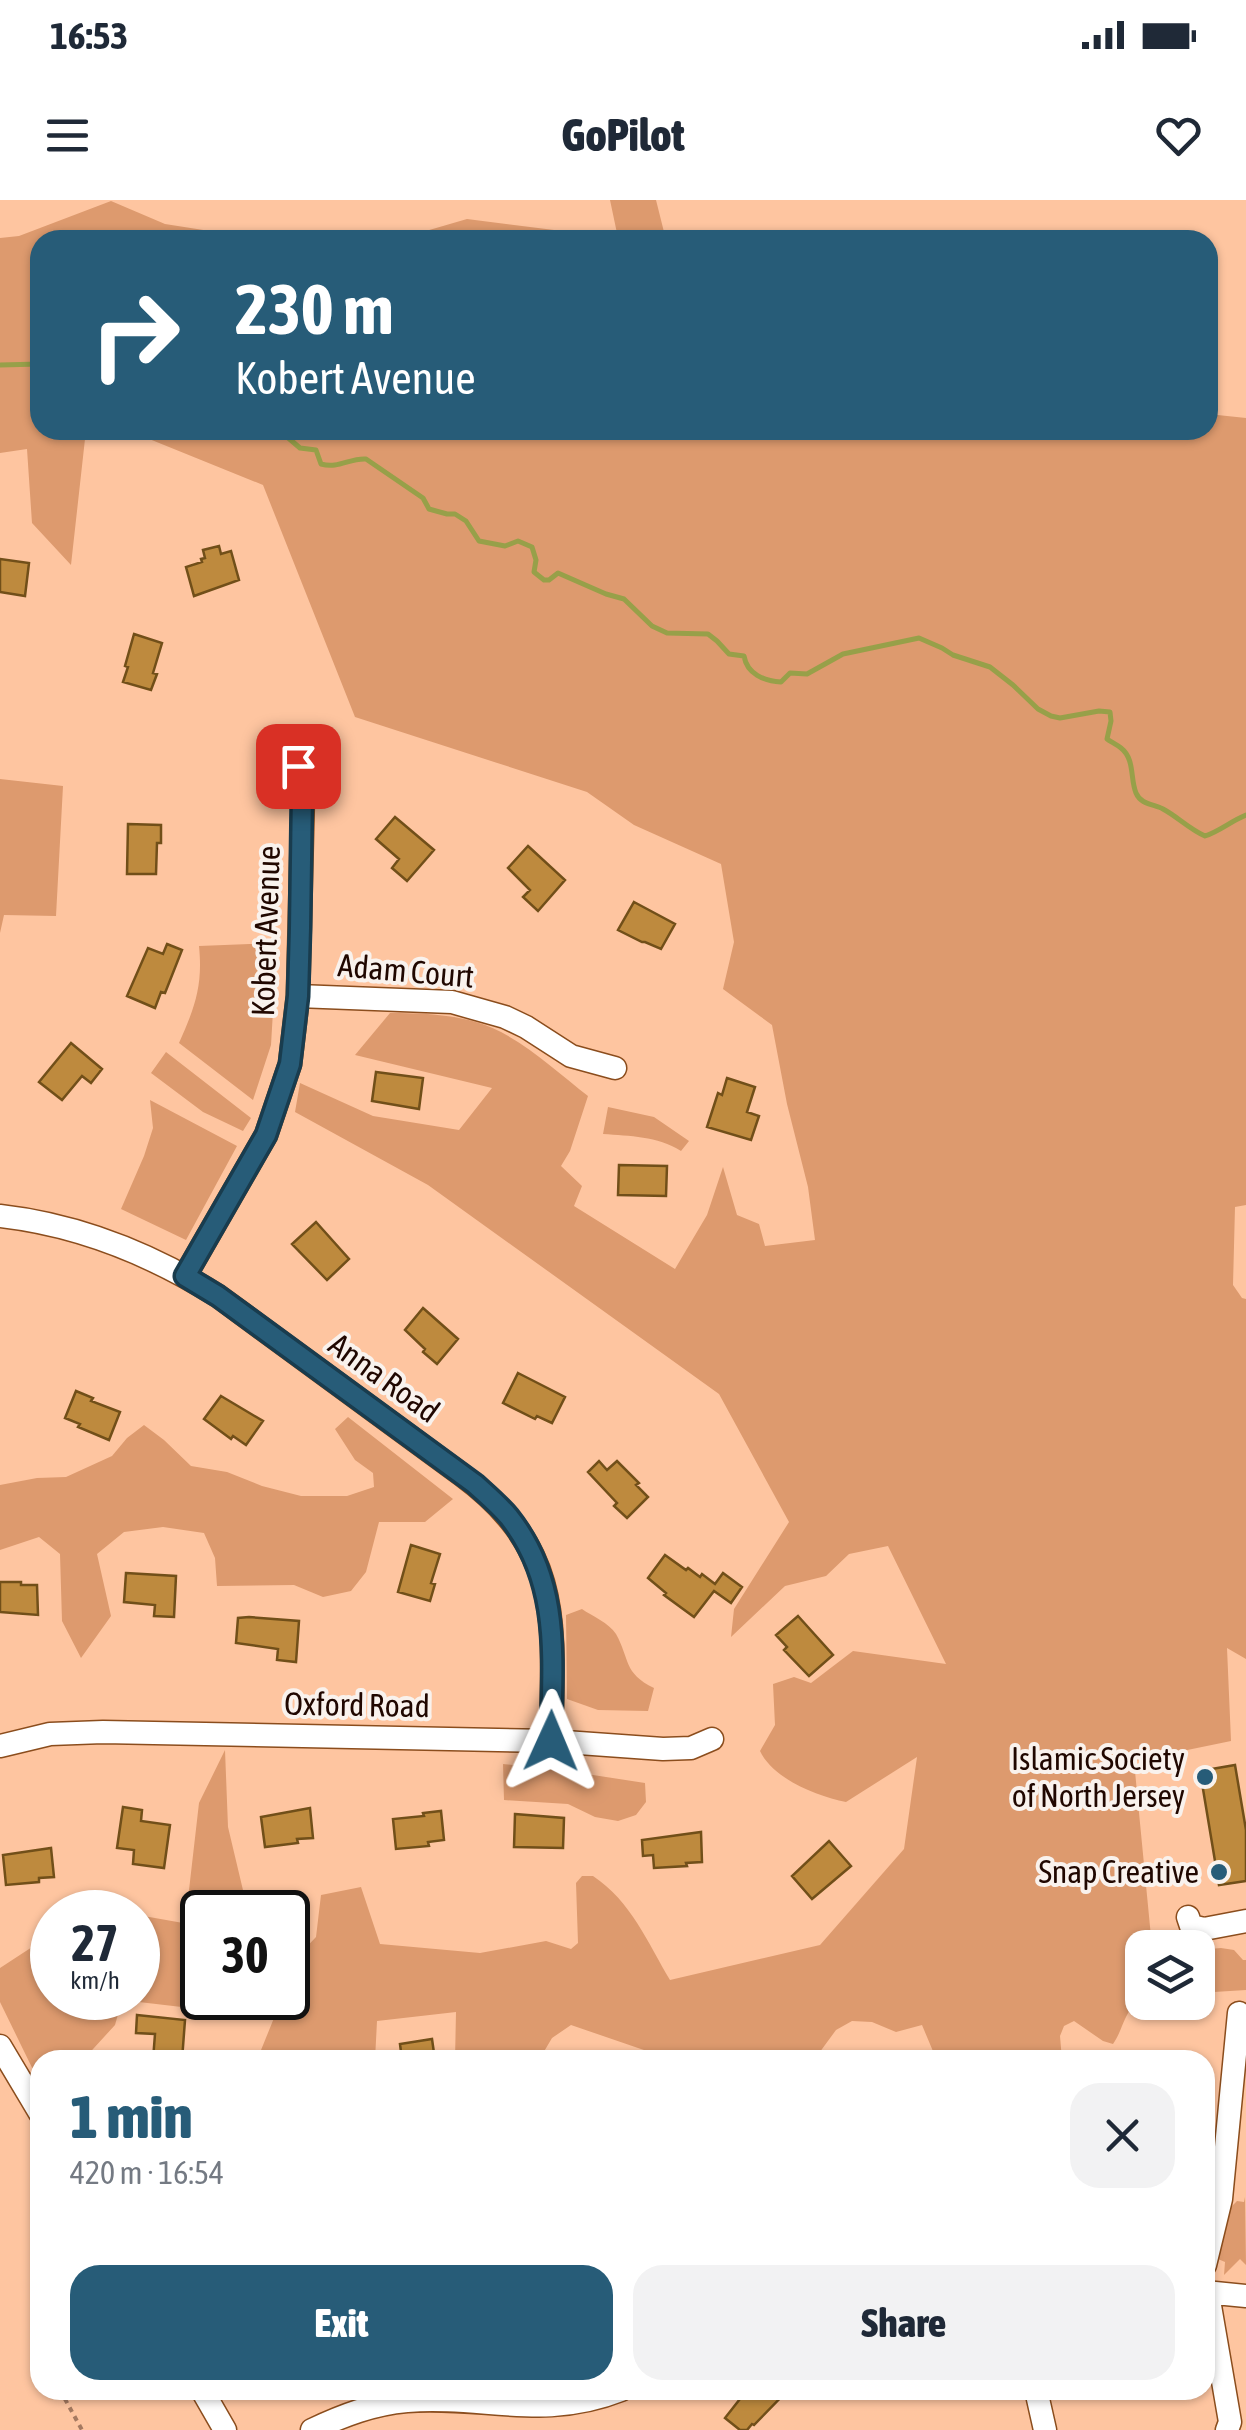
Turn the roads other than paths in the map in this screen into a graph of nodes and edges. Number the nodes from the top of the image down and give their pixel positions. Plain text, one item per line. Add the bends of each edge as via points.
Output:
1 (284, 748) dead end
2 (298, 996) junction
3 (615, 1068) dead end
4 (0, 1216) edge
5 (185, 1276) junction
6 (712, 1739) dead end
7 (551, 1741) junction
8 (0, 1746) edge
9 (1188, 1916) dead end
10 (1246, 1921) edge
11 (1240, 2013) dead end
12 (0, 2046) edge
13 (30, 2096) edge
14 (1215, 2224) edge
15 (1215, 2294) edge
16 (1246, 2296) edge
17 (1215, 2341) edge
18 (208, 2400) edge
19 (431, 2400) edge
20 (431, 2400) edge
21 (588, 2400) edge
22 (1038, 2400) edge
23 (225, 2430) edge
24 (312, 2430) edge
25 (1045, 2430) edge
26 (1227, 2430) edge

1 - 2 street, Kobert Avenue via 298,766 302,792
2 - 3 street, Adam Court via 467,1005 526,1027 571,1056
2 - 5 street, Kobert Avenue via 290,1064 272,1122
4 - 5 street, Anna Road via 116,1243
5 - 7 street, Anna Road via 475,1484 508,1515 534,1557 550,1608
6 - 7 street, Oxford Road via 663,1749
7 - 8 street, Oxford Road via 103,1732 50,1734
9 - 10 street via 1200,1929
11 - 14 street
12 - 13 street
15 - 16 street
17 - 26 street
18 - 23 street
19 - 24 street via 355,2410
20 - 21 street via 544,2407
22 - 25 street

